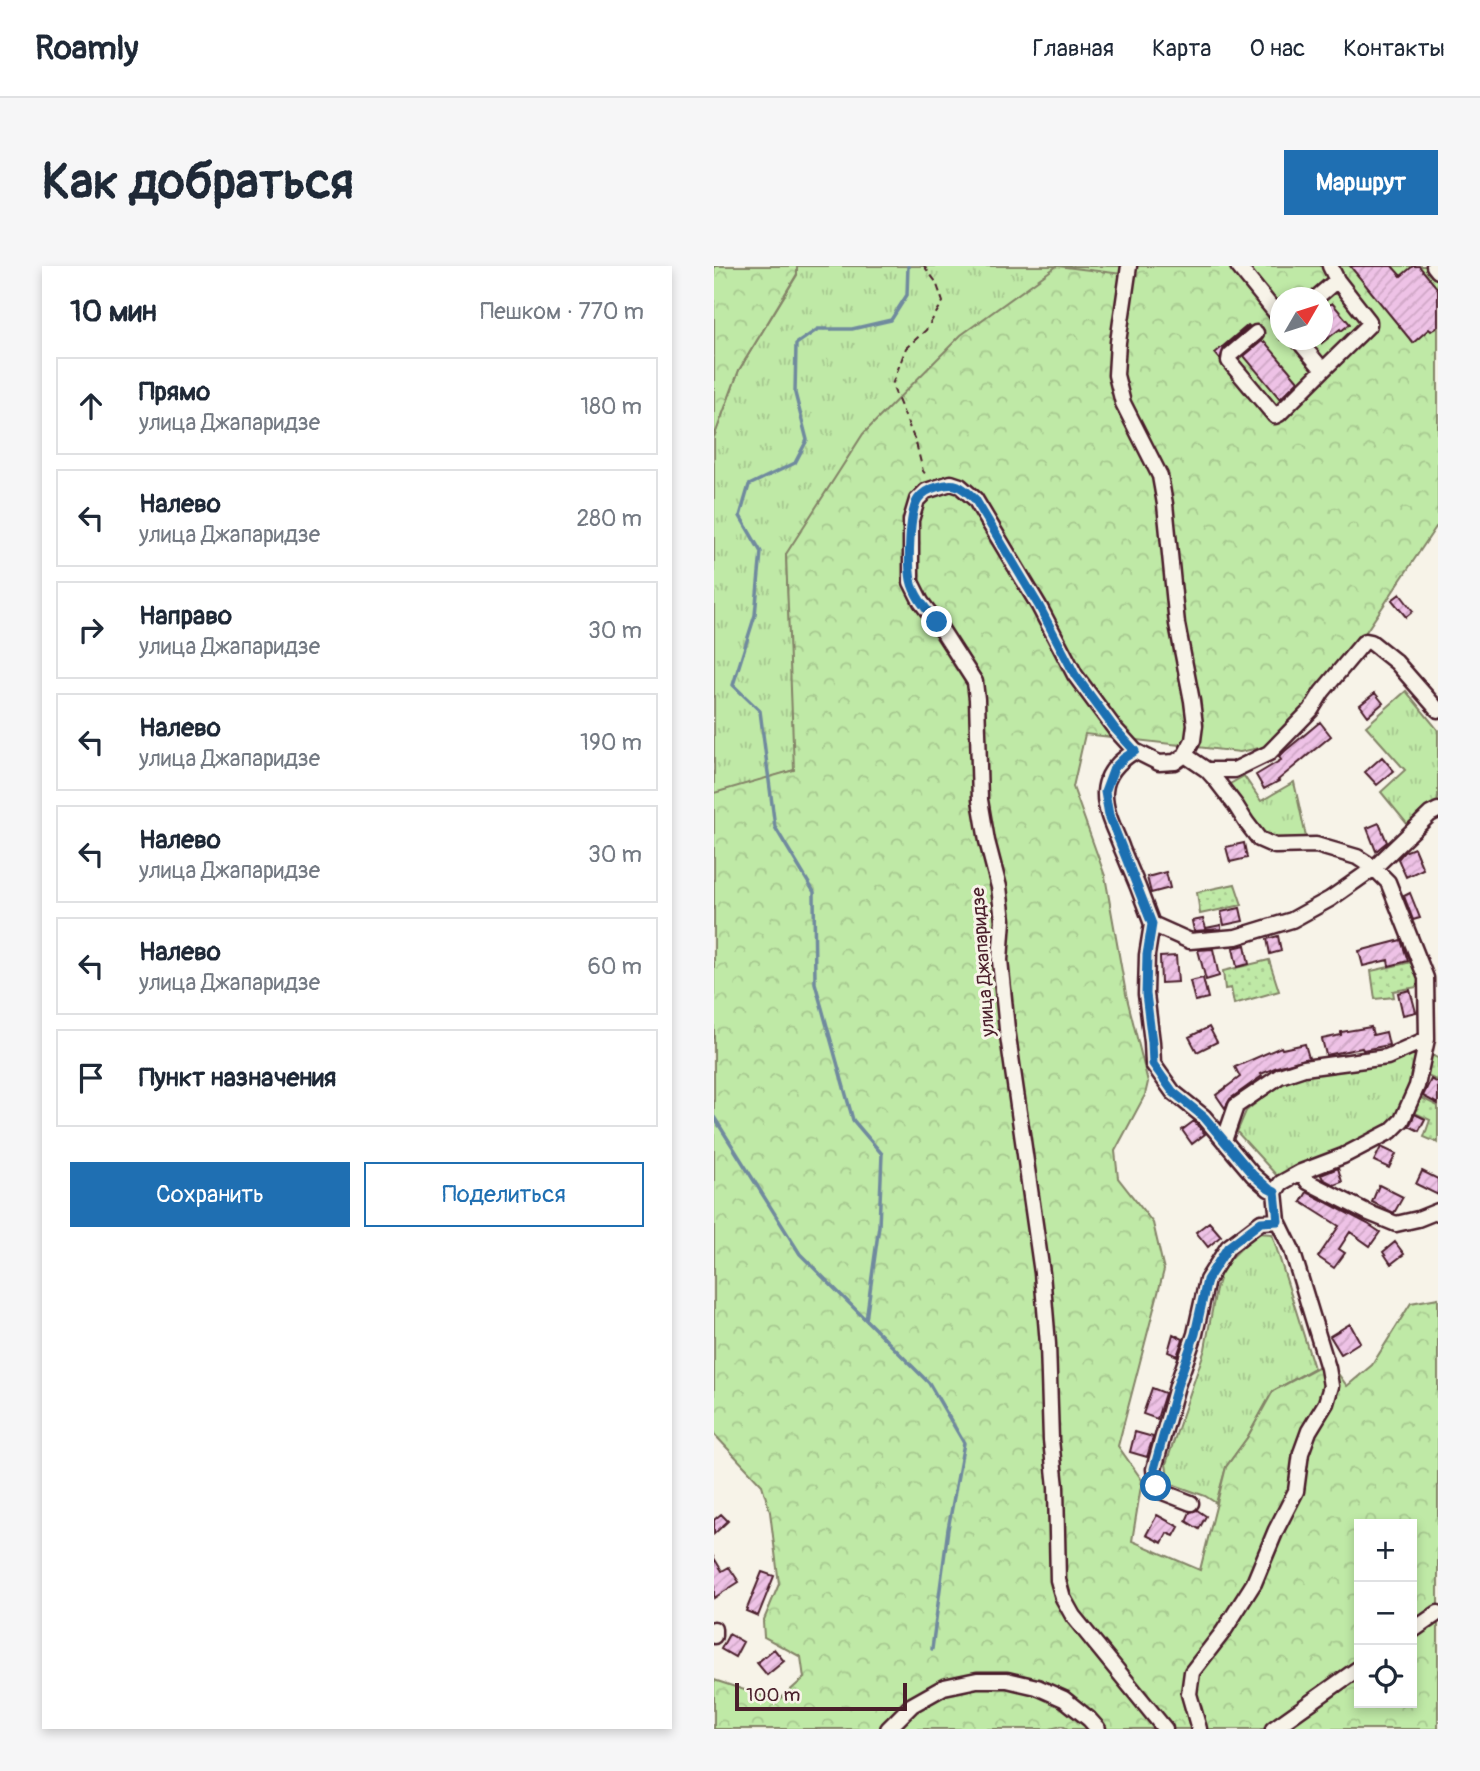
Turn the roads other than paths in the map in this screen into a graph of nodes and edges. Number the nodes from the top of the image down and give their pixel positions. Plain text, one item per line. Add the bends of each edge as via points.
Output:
1 (1129, 266) edge
2 (1238, 266) edge
3 (1331, 266) edge
4 (1434, 266) edge
5 (1438, 271) edge
6 (1337, 280) junction
7 (1329, 287) edge
8 (1270, 306) edge
9 (1256, 333) dead end
10 (1307, 350) edge
11 (1324, 370) junction
12 (1438, 710) edge
13 (1135, 751) junction
14 (1185, 755) junction
15 (1207, 771) junction
16 (1438, 810) edge
17 (1374, 868) junction
18 (1152, 924) junction
19 (1432, 1016) edge
20 (1427, 1039) junction
21 (1224, 1141) junction
22 (1301, 1172) junction
23 (1275, 1192) junction
24 (1438, 1211) edge
25 (1278, 1221) junction
26 (1191, 1503) dead end
27 (1438, 1613) edge
28 (1417, 1628) edge
29 (714, 1629) edge
30 (714, 1636) edge
31 (1354, 1672) edge
32 (888, 1729) edge
33 (1098, 1729) edge
34 (1165, 1729) edge
35 (1199, 1729) edge
36 (1273, 1729) edge

1 - 14 street via 1116,375 1123,403 1160,476 1177,624 1195,725
2 - 8 street
3 - 6 street
4 - 5 street
6 - 7 street
6 - 11 street via 1369,325
9 - 11 street via 1229,361 1275,416
10 - 11 street
12 - 15 street via 1396,663 1366,642 1269,754 1234,770
13 - 14 street via 1159,763 1175,762
13 - 18 street via 1114,768 1105,792 1109,815
13 - 34 street, улица Джапаридзе via 1075,675 975,499 951,483 926,491 917,500 911,520 911,582 975,682 980,800 999,887 1007,1029 1042,1273 1058,1580 1073,1616
14 - 15 street
15 - 17 street via 1259,839 1275,846 1316,845 1357,857
16 - 17 street
17 - 18 street via 1292,920 1236,937 1190,941
17 - 19 street via 1388,882 1426,978
18 - 21 street via 1146,994 1153,1064 1173,1092
19 - 20 street
20 - 21 street via 1387,1057 1304,1068 1280,1076 1236,1106
20 - 22 street via 1417,1086 1402,1120 1391,1131 1343,1156
21 - 23 street via 1253,1175
22 - 23 street
22 - 24 street via 1308,1182 1396,1224
23 - 25 street
25 - 26 street via 1261,1222 1228,1247 1207,1280 1154,1469 1160,1491
25 - 35 street via 1292,1250 1331,1386 1301,1453 1296,1491 1254,1583 1192,1672 1189,1694
27 - 28 street
29 - 30 street
31 - 36 street
32 - 33 street via 912,1705 944,1687 977,1680 1037,1687 1065,1699

